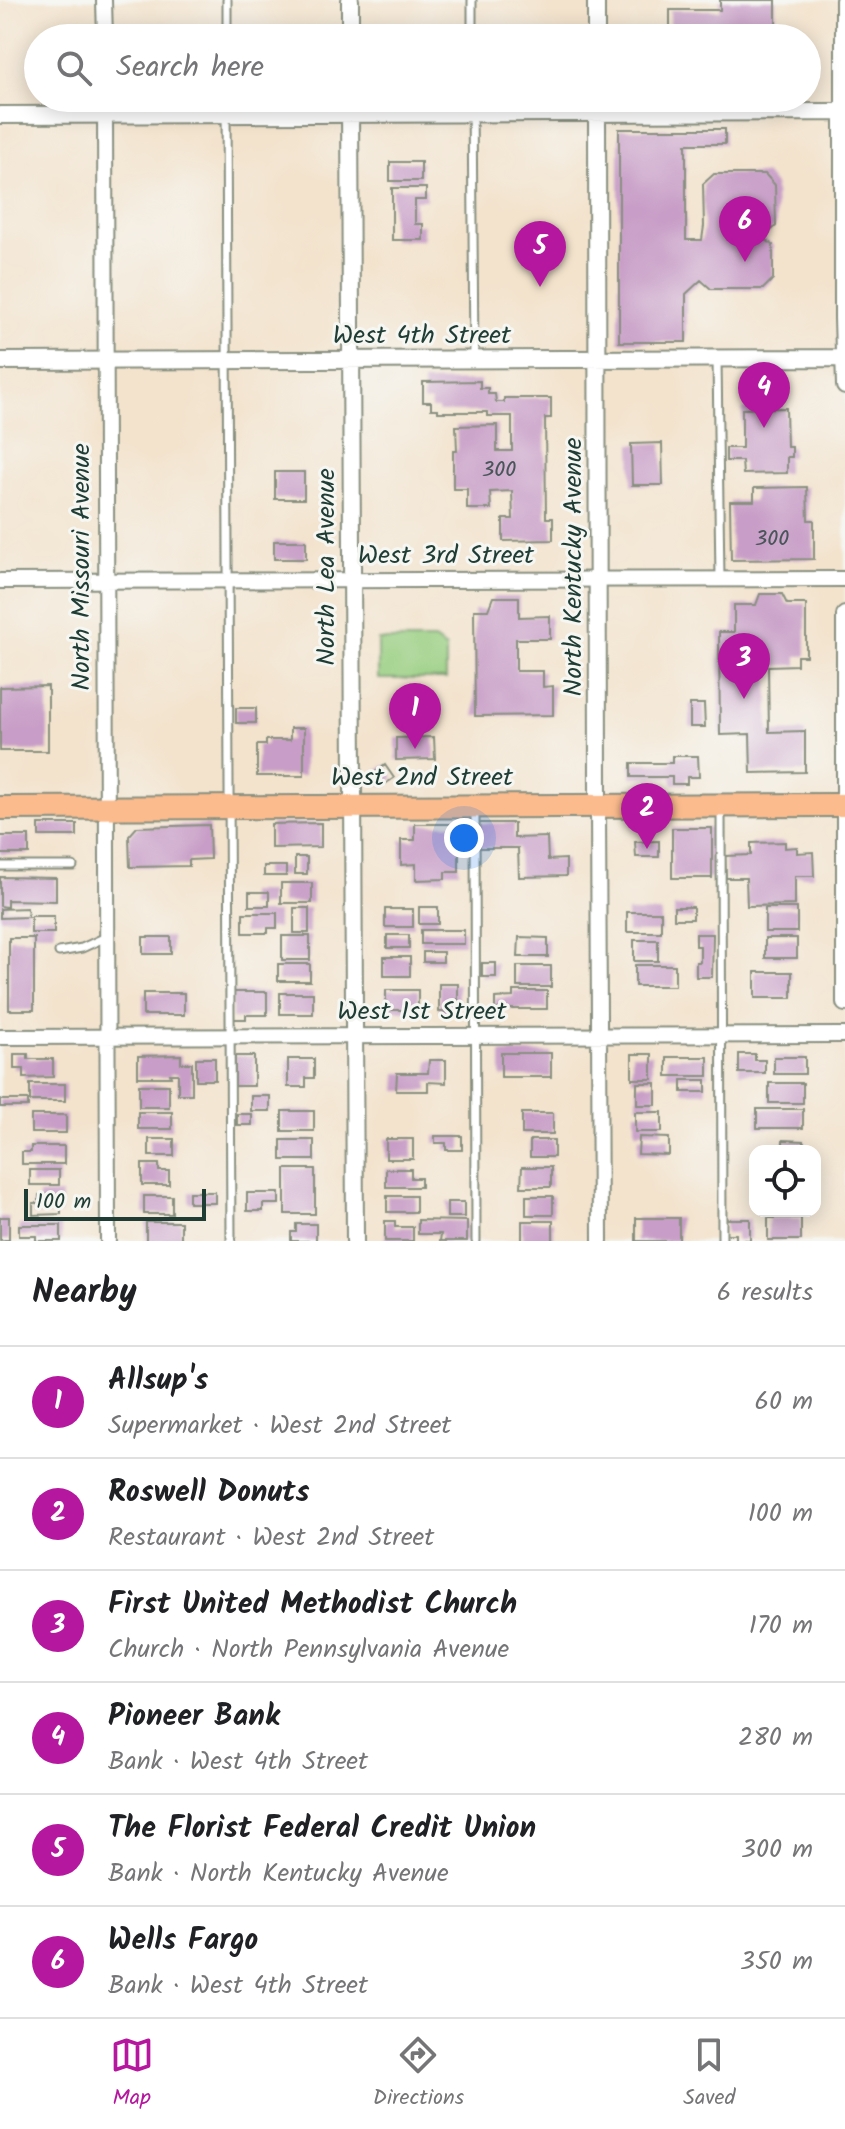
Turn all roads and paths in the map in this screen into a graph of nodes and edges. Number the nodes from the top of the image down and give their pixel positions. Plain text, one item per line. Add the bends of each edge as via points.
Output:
1 (104, 0) edge
2 (227, 0) edge
3 (350, 0) edge
4 (472, 0) edge
5 (596, 0) edge
6 (843, 0) edge
7 (105, 24) edge
8 (227, 24) edge
9 (350, 24) edge
10 (472, 24) edge
11 (596, 24) edge
12 (821, 111) edge
13 (35, 112) edge
14 (105, 112) edge
15 (226, 112) edge
16 (350, 112) edge
17 (472, 112) edge
18 (597, 112) edge
19 (844, 112) edge
20 (0, 115) edge
21 (844, 256) edge
22 (845, 358) edge
23 (598, 359) junction
24 (717, 359) junction
25 (228, 360) junction
26 (351, 360) junction
27 (474, 360) junction
28 (0, 361) edge
29 (105, 361) junction
30 (845, 386) edge
31 (720, 579) junction
32 (845, 579) edge
33 (106, 580) junction
34 (229, 580) junction
35 (351, 580) junction
36 (598, 580) junction
37 (0, 581) edge
38 (845, 615) edge
39 (598, 805) junction
40 (721, 805) junction
41 (844, 805) edge
42 (475, 806) junction
43 (230, 807) junction
44 (352, 807) junction
45 (0, 808) edge
46 (107, 808) junction
47 (0, 866) edge
48 (73, 866) dead end
49 (107, 936) junction
50 (59, 952) dead end
51 (845, 1003) edge
52 (476, 1035) junction
53 (600, 1035) junction
54 (722, 1035) junction
55 (845, 1035) edge
56 (108, 1036) junction
57 (230, 1036) junction
58 (354, 1036) junction
59 (0, 1037) edge
60 (108, 1241) edge
61 (231, 1241) edge
62 (355, 1241) edge
63 (476, 1241) edge
64 (600, 1241) edge
65 (722, 1241) edge

1 - 7 street
2 - 8 lane
3 - 9 street
4 - 10 lane
5 - 11 street
6 - 19 street
12 - 19 street
13 - 20 street
14 - 29 street, North Missouri Avenue
15 - 25 lane
16 - 26 street, North Lea Avenue
17 - 27 lane
18 - 23 street, North Kentucky Avenue
19 - 21 street
21 - 22 street
22 - 24 street, West 4th Street
22 - 30 street
23 - 24 street, West 4th Street
23 - 27 street, West 4th Street
23 - 36 street, North Kentucky Avenue
24 - 31 lane
25 - 26 street, West 4th Street
25 - 29 street, West 4th Street
25 - 34 lane
26 - 27 street, West 4th Street
26 - 35 street, North Lea Avenue
28 - 29 street, West 4th Street
29 - 33 street, North Missouri Avenue
31 - 32 street, West 3rd Street
31 - 36 street, West 3rd Street
33 - 34 street, West 3rd Street
33 - 37 street, West 3rd Street
33 - 46 street, North Missouri Avenue
34 - 35 street, West 3rd Street
34 - 43 lane
35 - 36 street, West 3rd Street
35 - 44 street, North Lea Avenue
36 - 39 street, North Kentucky Avenue
38 - 41 street
39 - 40 main road, West 2nd Street
39 - 42 main road, West 2nd Street
39 - 53 street, North Kentucky Avenue
40 - 41 main road, West 2nd Street
40 - 54 lane
41 - 51 street
42 - 44 main road, West 2nd Street
42 - 52 lane
43 - 44 main road, West 2nd Street
43 - 46 main road, West 2nd Street
43 - 57 lane
44 - 58 street, North Lea Avenue
45 - 46 main road, West 2nd Street
46 - 49 street, North Missouri Avenue
47 - 48 lane
49 - 50 lane
49 - 56 street, North Missouri Avenue
52 - 53 street, West 1st Street
52 - 58 street, West 1st Street
52 - 63 lane
53 - 54 street, West 1st Street
53 - 64 street, North Kentucky Avenue
54 - 55 street, West 1st Street
54 - 65 lane
56 - 57 street, West 1st Street
56 - 59 street, West 1st Street
56 - 60 street, North Missouri Avenue
57 - 58 street, West 1st Street
57 - 61 lane
58 - 62 street, North Lea Avenue

